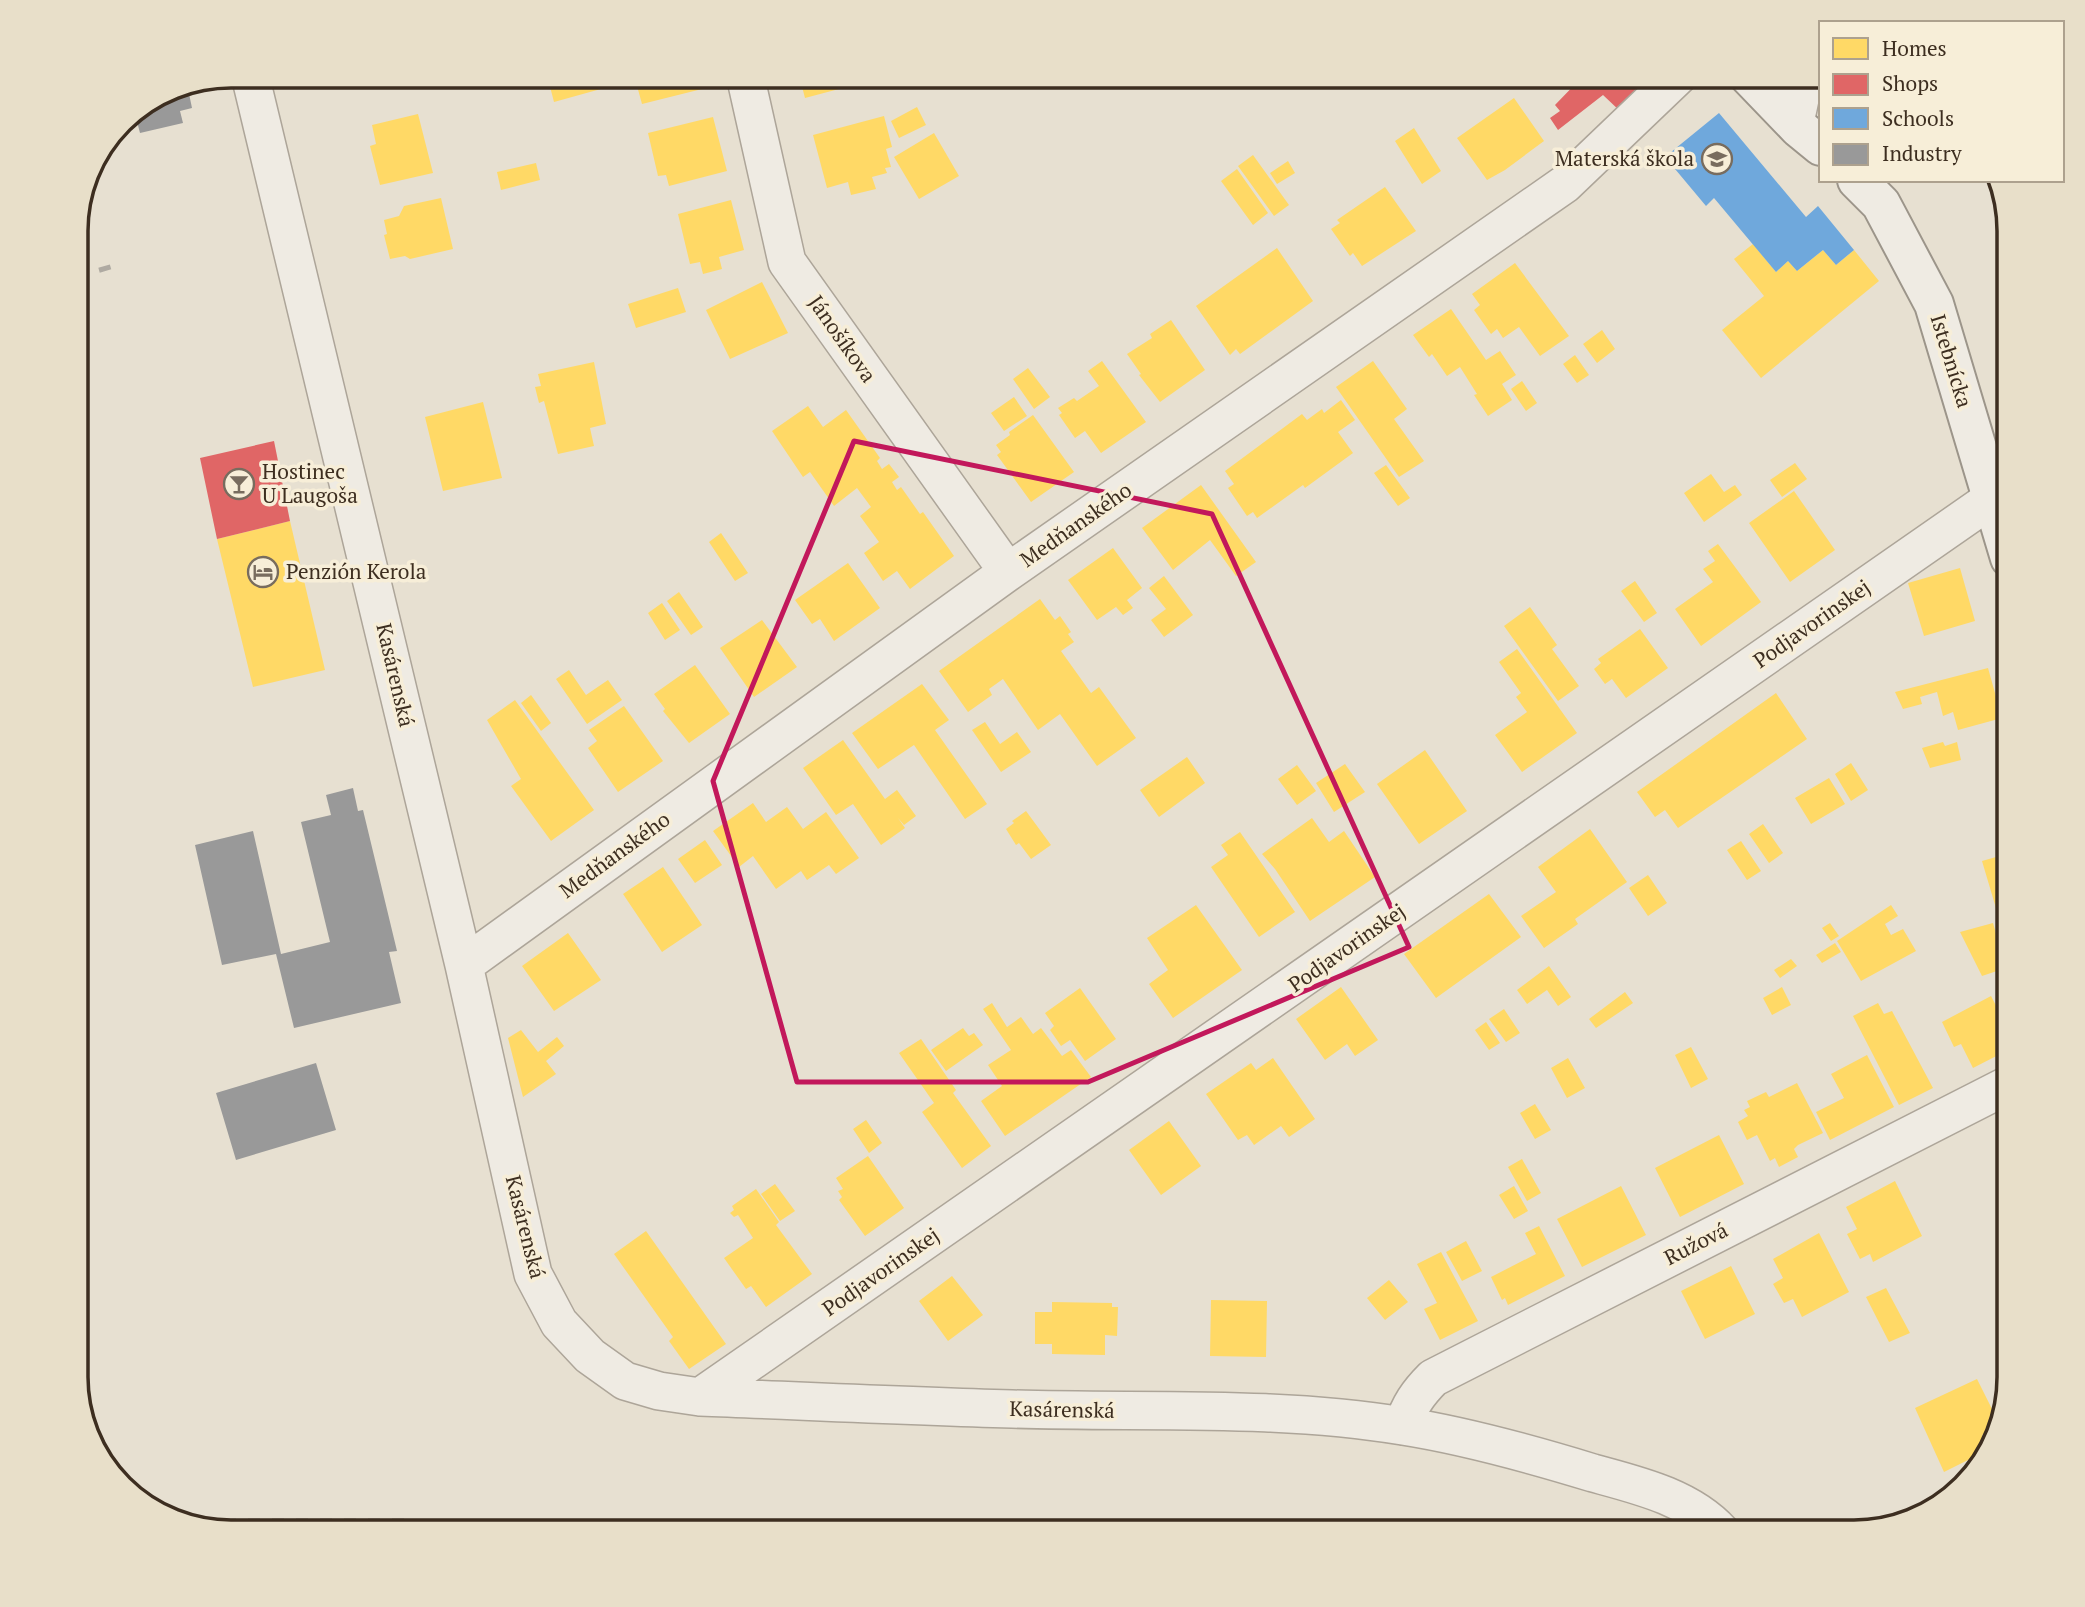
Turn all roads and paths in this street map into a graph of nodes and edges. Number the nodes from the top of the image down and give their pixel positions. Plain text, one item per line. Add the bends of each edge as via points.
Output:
1 (1666, 87) edge
2 (1760, 87) edge
3 (1806, 87) edge
4 (253, 88) edge
5 (748, 88) edge
6 (1808, 135) edge
7 (1859, 182) edge
8 (1993, 498) junction
9 (1997, 512) edge
10 (1008, 572) junction
11 (464, 965) junction
12 (1997, 1091) edge
13 (701, 1397) junction
14 (1403, 1426) junction
15 (1711, 1520) edge

1 - 10 street, Medňanského via 1565,184
2 - 6 street
3 - 6 street
4 - 11 street, Kasárenská
5 - 10 street, Jánošíkova via 787,262
7 - 8 street, Istebnícka via 1881,204 1934,304
8 - 9 street, Istebnícka
8 - 13 street, Podjavorinskej
10 - 11 street, Medňanského
11 - 13 street, Kasárenská via 533,1274 559,1323 590,1356 625,1381
12 - 14 street, Ružová via 1433,1378 1417,1394
13 - 14 street, Kasárenská via 1248,1412
14 - 15 street, Kasárenská via 1470,1439 1647,1489

